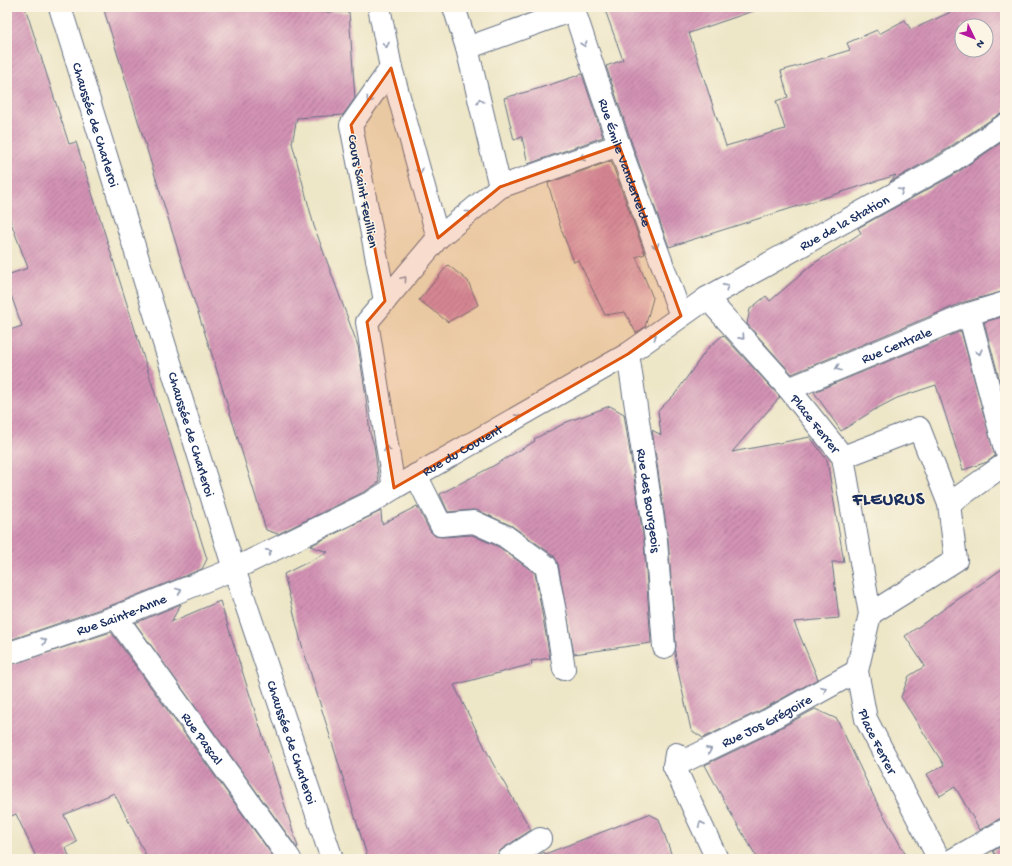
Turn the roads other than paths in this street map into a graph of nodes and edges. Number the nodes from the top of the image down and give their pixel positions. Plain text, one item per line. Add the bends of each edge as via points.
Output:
1 (60, 7) edge
2 (379, 7) edge
3 (454, 7) edge
4 (573, 9) edge
5 (467, 48) junction
6 (391, 68) junction
7 (1005, 125) edge
8 (619, 145) junction
9 (500, 187) junction
10 (438, 238) junction
11 (707, 298) junction
12 (385, 301) junction
13 (1005, 304) edge
14 (969, 314) junction
15 (681, 316) junction
16 (628, 354) junction
17 (789, 389) junction
18 (1005, 449) edge
19 (843, 457) junction
20 (1005, 464) edge
21 (416, 475) junction
22 (394, 488) junction
23 (948, 504) junction
24 (234, 569) junction
25 (870, 614) junction
26 (116, 617) junction
27 (664, 647) dead end
28 (7, 654) edge
29 (564, 669) dead end
30 (857, 671) junction
31 (1005, 830) edge
32 (540, 839) dead end
33 (290, 859) edge
34 (332, 859) edge
35 (509, 859) edge
36 (717, 859) edge
37 (939, 859) edge
38 (954, 859) edge

1 - 24 street, Chaussée de Charleroi
2 -> 6 street
3 - 5 street
4 - 5 street
4 -> 8 street, Rue Émile Vandervelde
9 -> 5 street
6 -> 10 street
6 -> 12 street, Cours Saint Feuillien via 351,125
11 -> 7 street, Rue de la Station via 946,165
8 -> 9 street
8 -> 15 street, Rue Émile Vandervelde
10 -> 9 street
12 -> 10 street
11 - 15 street, Rue de la Station
11 -> 17 street, Place Ferrer
22 -> 12 street via 367,322
13 - 14 street, Rue Centrale
14 -> 17 street, Rue Centrale
14 -> 18 street
16 -> 15 street, Rue du Couvent
21 -> 16 street, Rue du Couvent
16 - 27 street, Rue des Bourgeois via 656,540
17 - 19 street, Place Ferrer
19 - 23 street, Place Ferrer via 919,428
19 - 25 street, Place Ferrer
20 - 23 street
21 - 22 street, Rue du Couvent
21 - 29 street via 440,525 474,522 505,536 546,566
24 -> 22 street, Rue du Couvent via 372,502
23 - 25 street, Place Ferrer via 956,560
26 -> 24 street, Rue Sainte-Anne
24 - 34 street, Chaussée de Charleroi
25 - 30 street, Place Ferrer
28 -> 26 street, Rue Sainte-Anne
26 - 33 street, Rue Pascal
36 -> 30 street, Rue Jos Grégoire via 675,760 767,722
30 - 37 street, Place Ferrer via 866,719
31 - 38 street
32 - 35 street

